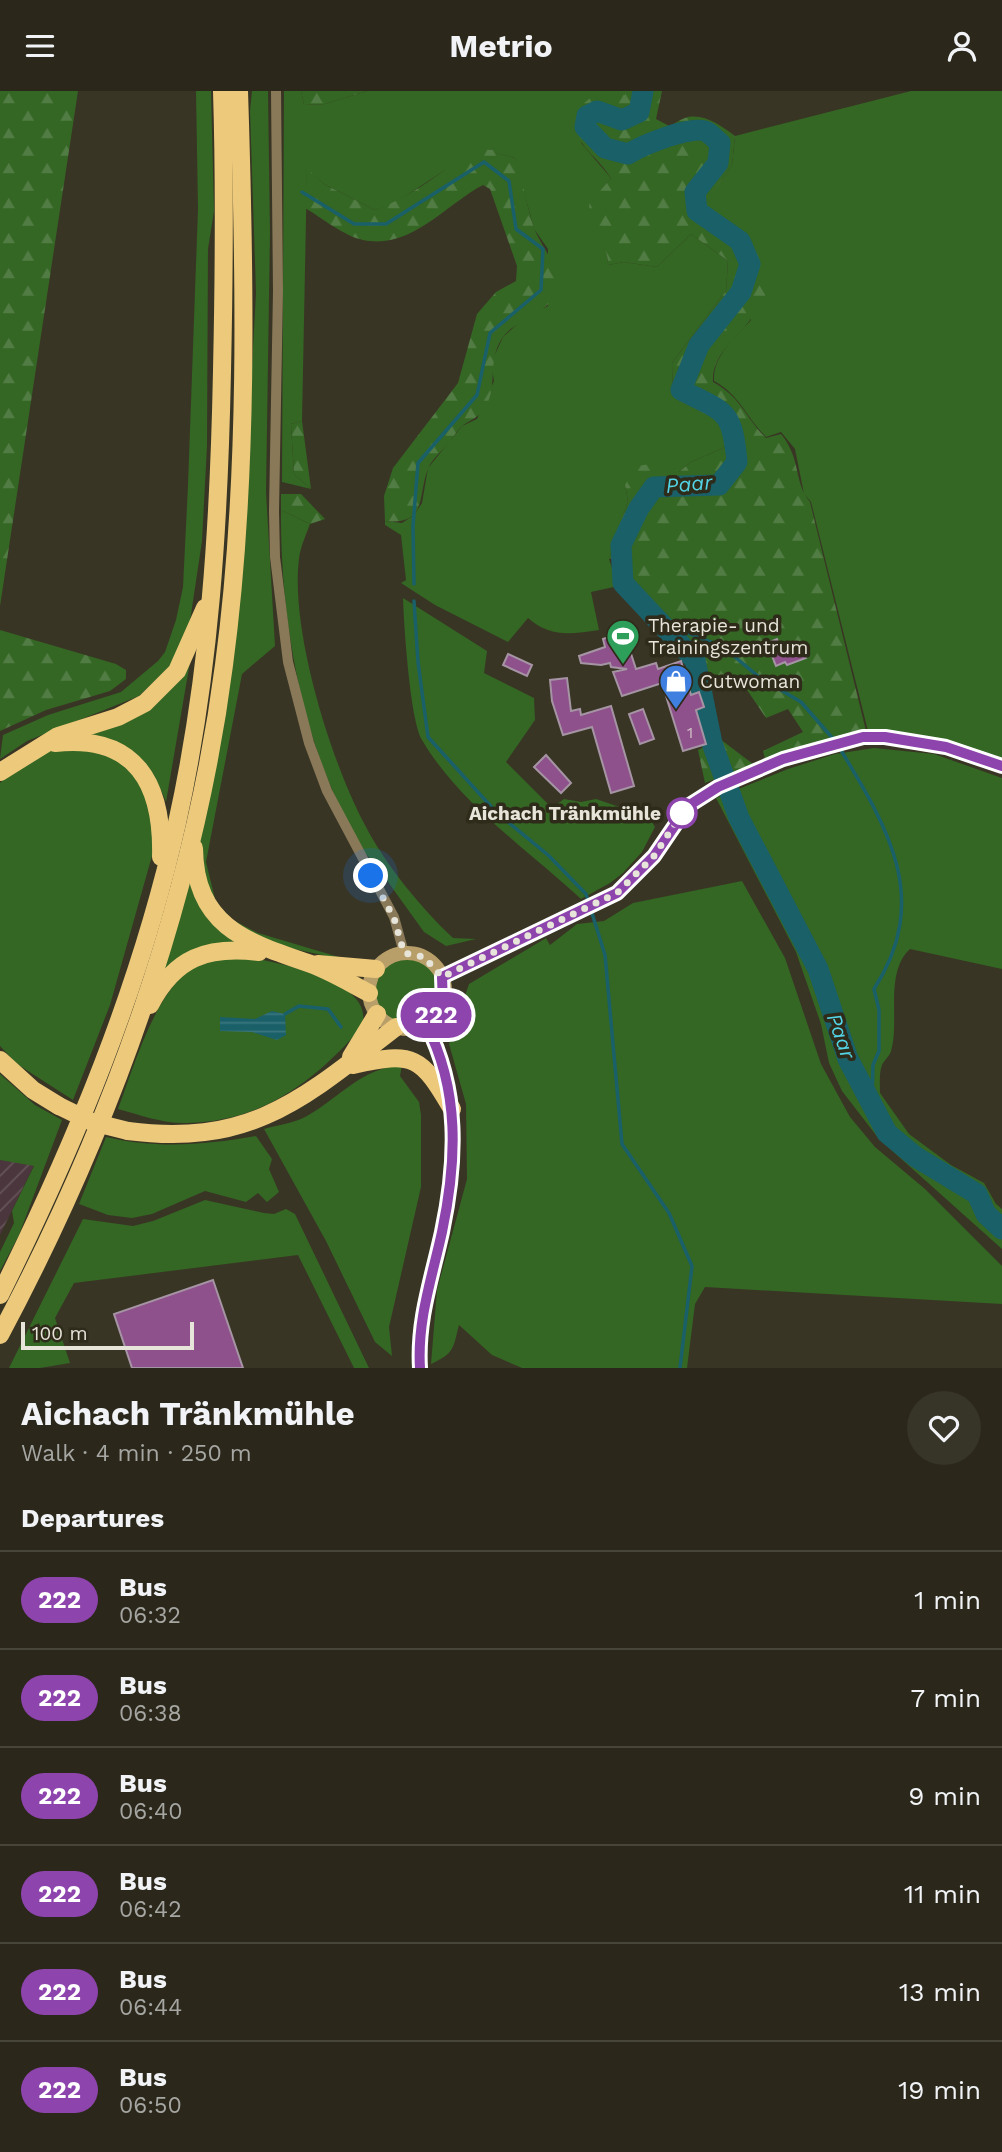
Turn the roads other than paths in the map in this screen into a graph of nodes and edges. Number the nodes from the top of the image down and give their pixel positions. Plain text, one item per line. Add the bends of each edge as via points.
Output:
1 (222, 91) edge
2 (239, 91) edge
3 (276, 91) edge
4 (214, 584) junction
5 (45, 744) junction
6 (1002, 766) edge
7 (0, 772) edge
8 (194, 831) junction
9 (160, 891) junction
10 (404, 953) junction
11 (278, 954) junction
12 (308, 963) junction
13 (376, 969) junction
14 (442, 977) junction
15 (369, 993) junction
16 (377, 1014) junction
17 (426, 1024) junction
18 (396, 1027) junction
19 (131, 1043) junction
20 (0, 1060) edge
21 (346, 1066) junction
22 (452, 1109) junction
23 (0, 1295) edge
24 (0, 1335) edge
25 (420, 1368) edge

1 - 4 highway via 225,249
2 - 8 highway via 242,374 237,501 225,664
3 - 10 street via 274,511 288,662 327,791 394,918
4 - 5 highway via 186,655 163,688 118,717 83,726
4 - 9 highway via 192,747
5 - 7 highway
5 - 9 highway via 85,741 110,747 145,776 156,796 162,823
6 - 14 street via 946,747 863,737 783,759 718,787 688,806 632,881 601,902
8 - 11 highway via 194,864 208,905 231,932
8 - 19 highway
9 - 23 highway via 96,1085
10 - 13 main road
10 - 14 main road via 424,957
11 - 12 highway
11 - 19 highway via 226,948 190,960 158,990
12 - 13 highway
12 - 15 highway
13 - 15 main road
14 - 17 main road via 443,1004
15 - 16 main road
16 - 18 main road
16 - 21 highway
17 - 18 main road
17 - 22 main road
18 - 21 highway
19 - 24 highway via 33,1273
20 - 21 highway, bridge via 33,1090 92,1122 128,1131 186,1135 236,1127 295,1103
21 - 22 highway via 396,1056 412,1060 435,1080
22 - 25 main road via 451,1187 422,1307

